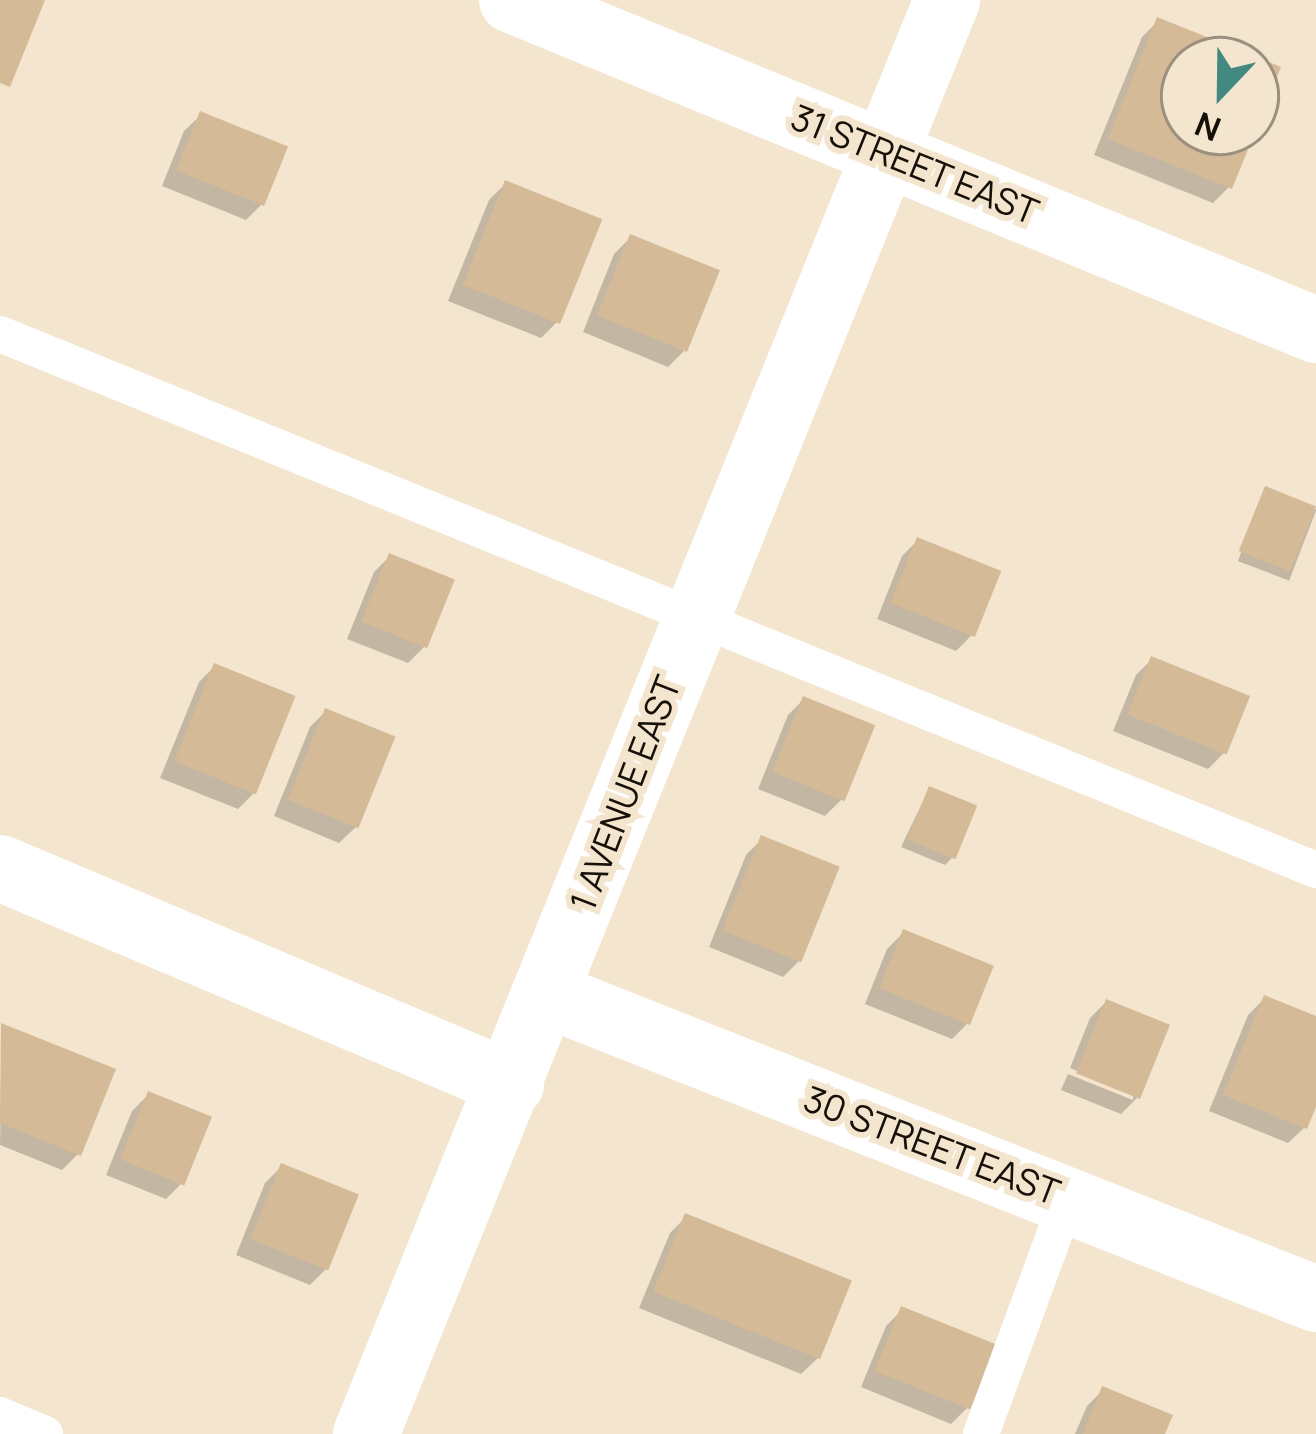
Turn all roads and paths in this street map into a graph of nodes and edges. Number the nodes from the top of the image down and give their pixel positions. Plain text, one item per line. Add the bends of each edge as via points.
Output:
1 (512, 0) edge
2 (947, 0) edge
3 (886, 152) junction
4 (1316, 330) edge
5 (0, 334) edge
6 (694, 616) junction
7 (0, 868) edge
8 (1316, 870) edge
9 (546, 994) junction
10 (511, 1084) junction
11 (1068, 1198) junction
12 (1316, 1299) edge
13 (0, 1415) edge
14 (45, 1434) edge
15 (366, 1434) edge
16 (981, 1434) edge

1 - 3 street, 31 STREET EAST
2 - 3 street, 1 AVENUE EAST
3 - 4 street, 31 STREET EAST
3 - 6 street, 1 AVENUE EAST
5 - 6 lane
6 - 8 lane
6 - 9 street, 1 AVENUE EAST
7 - 10 street
9 - 10 street, 1 AVENUE EAST
9 - 11 street, 30 STREET EAST
10 - 15 street, 1 AVENUE EAST
11 - 12 street, 30 STREET EAST
11 - 16 lane
13 - 14 lane

